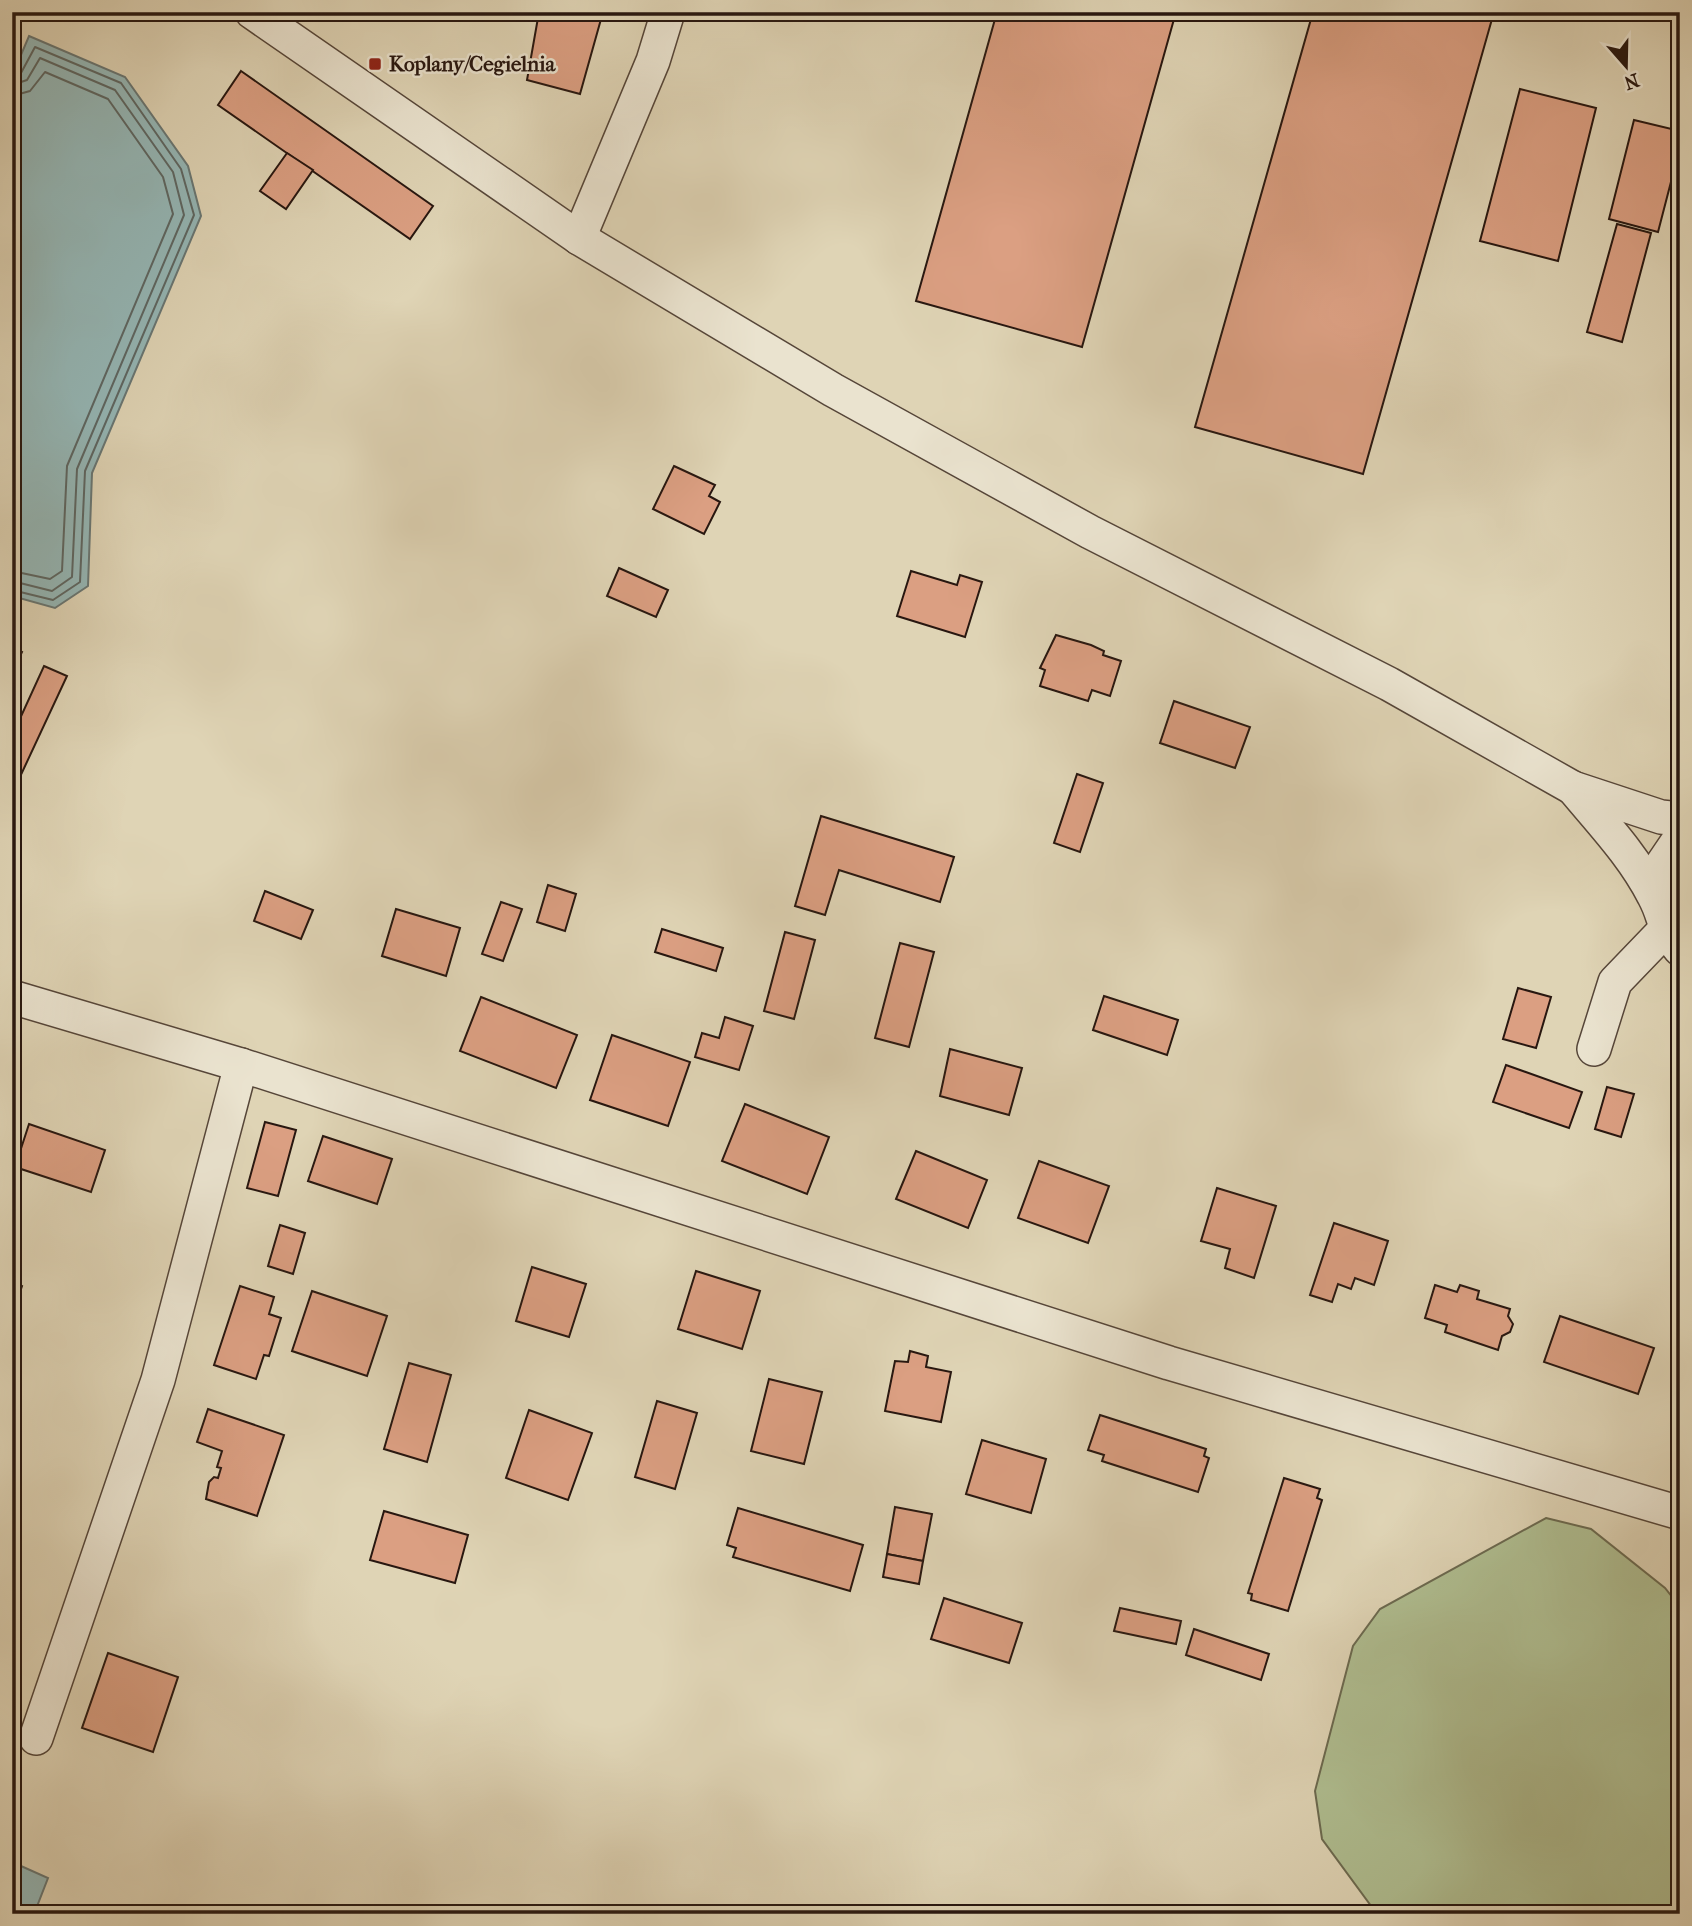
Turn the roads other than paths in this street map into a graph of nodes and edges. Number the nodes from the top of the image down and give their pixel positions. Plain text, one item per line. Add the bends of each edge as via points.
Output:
1 (253, 12) edge
2 (668, 12) edge
3 (579, 238) junction
4 (1573, 788) junction
5 (1680, 818) edge
6 (1680, 838) edge
7 (1656, 898) junction
8 (1672, 939) edge
9 (12, 997) edge
10 (1594, 1049) dead end
11 (241, 1065) junction
12 (1680, 1513) edge
13 (36, 1738) dead end

1 - 3 street
2 - 3 street via 653,61
3 - 4 street via 857,404 1090,532 1389,684
4 - 5 street via 1661,817
4 - 7 street via 1626,850
6 - 7 street via 1661,866
7 - 8 street
8 - 10 street via 1615,982
9 - 11 street
11 - 12 street via 1169,1363
11 - 13 street via 158,1380

